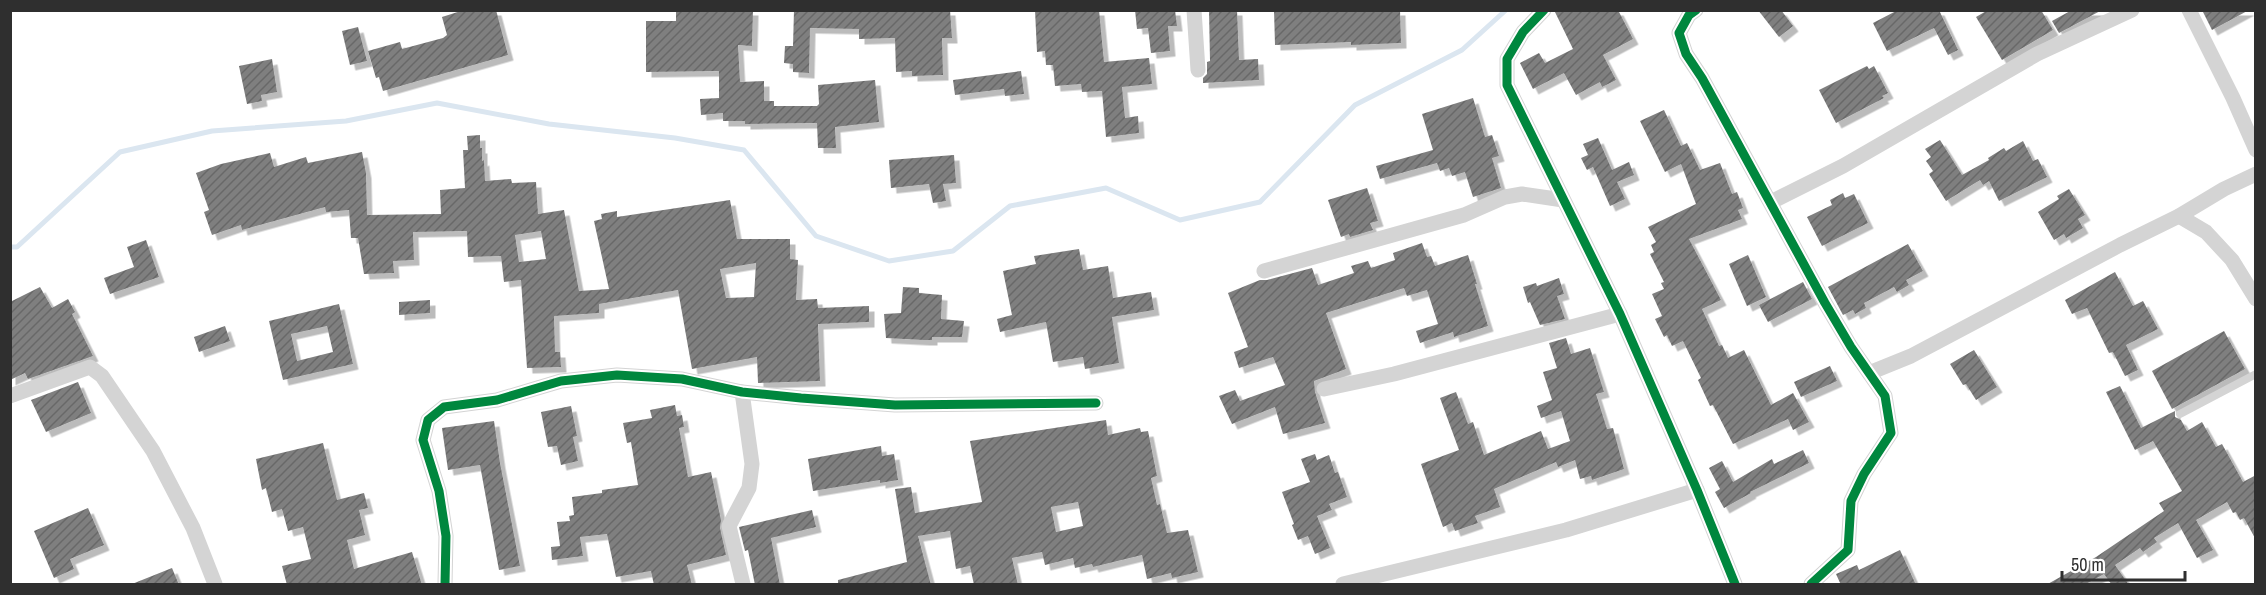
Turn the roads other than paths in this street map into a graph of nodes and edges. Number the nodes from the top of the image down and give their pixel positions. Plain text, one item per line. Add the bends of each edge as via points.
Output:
1 (1194, 10) edge
2 (1544, 10) edge
3 (1696, 10) edge
4 (2132, 10) edge
5 (2189, 10) edge
6 (1198, 70) dead end
7 (2256, 150) edge
8 (2256, 174) edge
9 (1563, 200) junction
10 (1771, 202) junction
11 (2179, 216) junction
12 (1264, 271) dead end
13 (2256, 299) edge
14 (1620, 314) junction
15 (1869, 373) junction
16 (2256, 374) edge
17 (1324, 389) dead end
18 (742, 392) junction
19 (10, 396) edge
20 (1096, 403) dead end
21 (2180, 414) dead end
22 (1697, 490) junction
23 (215, 585) edge
24 (446, 585) edge
25 (743, 585) edge
26 (1343, 585) edge
27 (1735, 585) edge
28 (1811, 585) edge

1 - 6 street
2 - 9 street via 1523,32 1507,59 1507,85
3 - 10 street via 1679,33 1686,54
4 - 10 street via 2037,54 1843,166
5 - 7 street
8 - 11 street
9 - 12 street via 1522,194 1505,197 1464,216
9 - 14 street
10 - 15 street via 1825,303
11 - 13 street via 2206,232 2232,260
11 - 15 street via 1911,356
14 - 17 street
14 - 22 street
15 - 28 street via 1885,396 1891,433 1851,501 1848,550
16 - 21 lane
18 - 20 street via 895,405
18 - 24 street via 682,379 617,375 561,381 497,400 444,407 428,420 423,440 440,490 446,536
18 - 25 street via 752,464 749,488 729,526
19 - 23 street via 90,367 102,376 153,452 193,528
22 - 26 street via 1566,530
22 - 27 street

